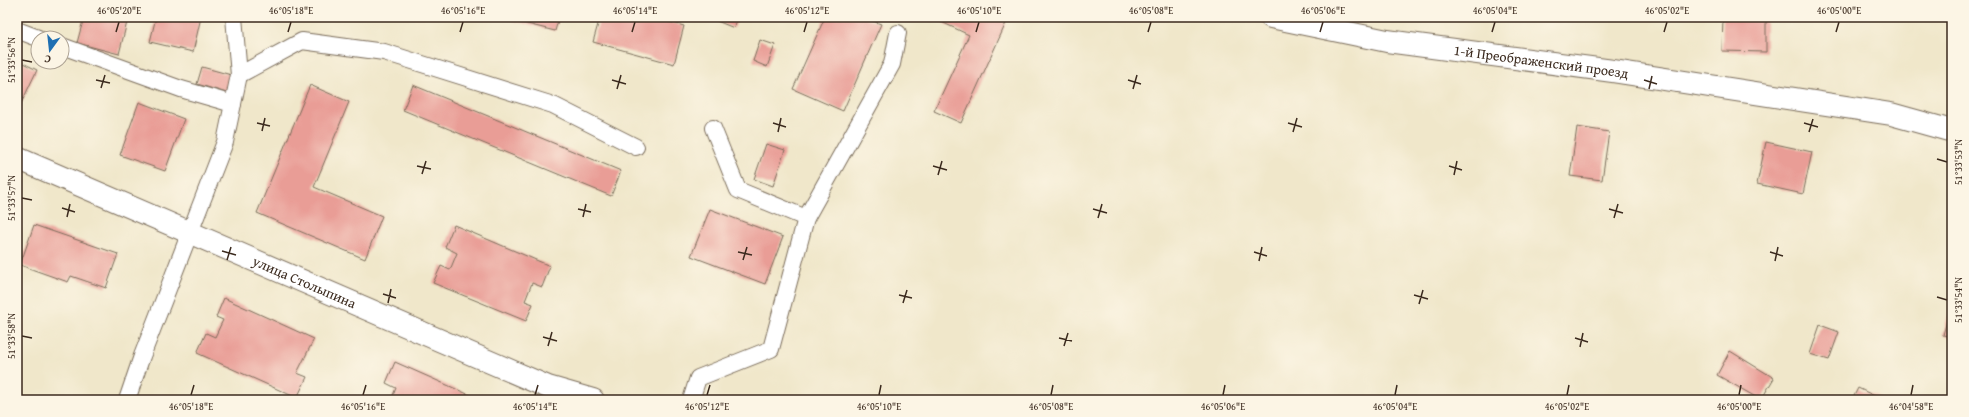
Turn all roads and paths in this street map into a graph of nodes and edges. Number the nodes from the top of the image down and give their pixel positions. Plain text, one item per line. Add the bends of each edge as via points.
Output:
1 (234, 17) edge
2 (1272, 17) edge
3 (17, 30) edge
4 (898, 33) dead end
5 (30, 35) edge
6 (70, 49) edge
7 (239, 74) junction
8 (233, 104) junction
9 (713, 128) dead end
10 (1952, 131) edge
11 (636, 147) dead end
12 (17, 158) edge
13 (806, 218) junction
14 (191, 233) junction
15 (127, 400) edge
16 (593, 400) edge
17 (691, 400) edge

1 - 7 lane
2 - 10 street, 1-й Преображенский проезд via 1388,40 1613,71 1890,114
3 - 5 lane
4 - 13 lane via 892,64
6 - 8 lane via 181,89
7 - 8 lane
7 - 11 lane via 302,41 384,52 553,104
8 - 14 lane via 225,142
9 - 13 lane via 738,190
12 - 14 street, улица Столыпина
13 - 17 lane via 771,349 698,378
14 - 15 lane
14 - 16 street, улица Столыпина via 548,387

